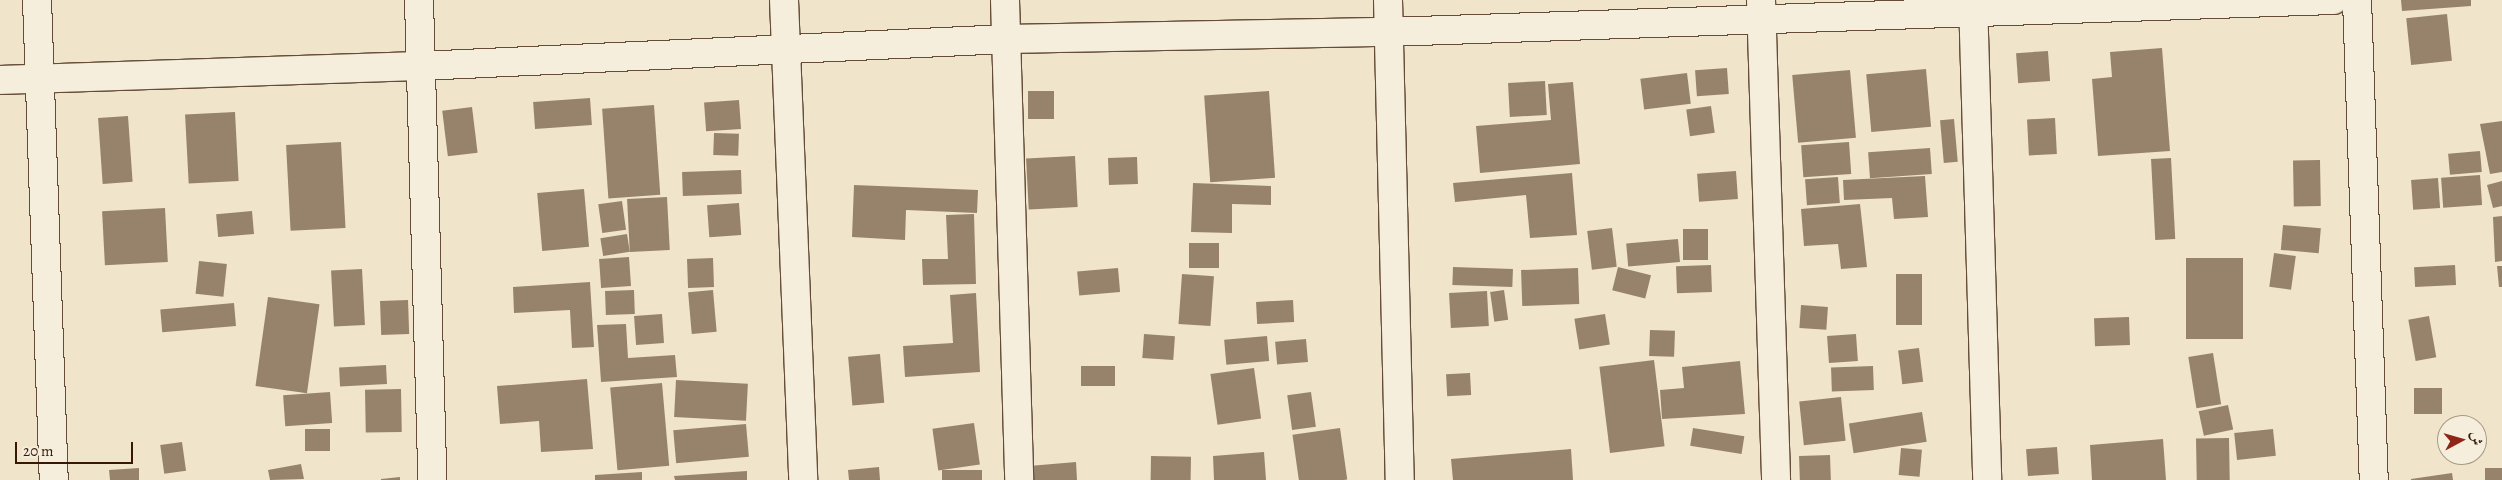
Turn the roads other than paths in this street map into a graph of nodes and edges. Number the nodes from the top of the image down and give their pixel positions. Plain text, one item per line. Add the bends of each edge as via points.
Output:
1 (37, 0) edge
2 (419, 0) edge
3 (784, 0) edge
4 (1005, 0) edge
5 (1388, 0) edge
6 (2333, 0) edge
7 (2357, 0) edge
8 (1973, 6) edge
9 (1762, 10) edge
10 (1388, 32) junction
11 (1007, 38) junction
12 (785, 50) junction
13 (420, 66) junction
14 (39, 79) junction
15 (0, 80) edge
16 (54, 480) edge
17 (432, 480) edge
18 (803, 480) edge
19 (1019, 480) edge
20 (1400, 480) edge
21 (1776, 480) edge
22 (1987, 480) edge
23 (2374, 480) edge

1 - 14 street
2 - 13 street
3 - 12 street
4 - 11 street
5 - 10 street
6 - 8 street
7 - 23 street
8 - 9 street
8 - 22 street
9 - 10 street
9 - 21 street
10 - 11 street
10 - 20 street
11 - 12 street
11 - 19 street
12 - 13 street
12 - 18 street
13 - 14 street
13 - 17 street
14 - 15 street
14 - 16 street

